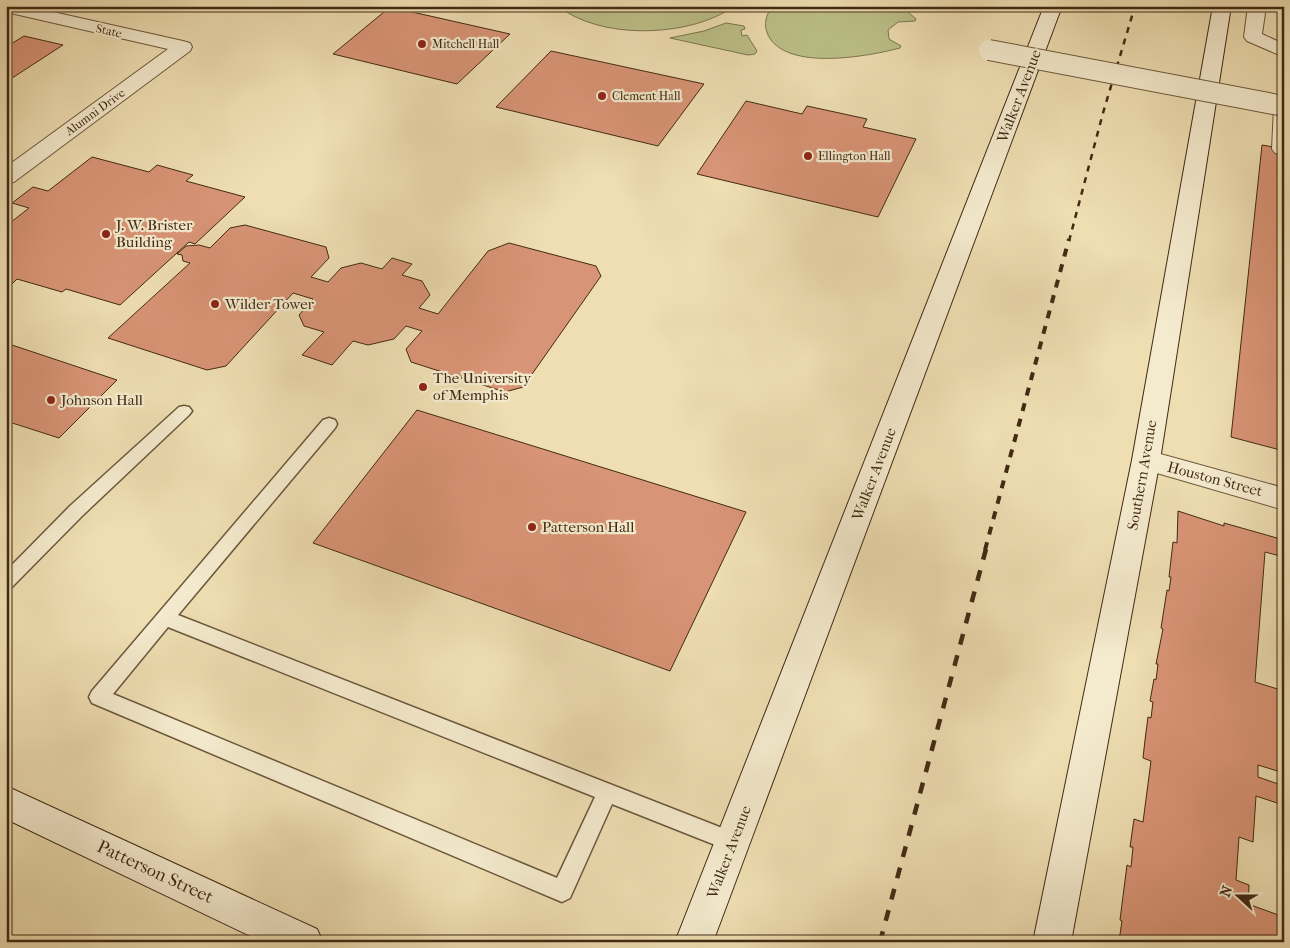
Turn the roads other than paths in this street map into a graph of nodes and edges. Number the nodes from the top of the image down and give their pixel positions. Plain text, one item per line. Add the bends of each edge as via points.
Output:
1 (1053, 6) edge
2 (1222, 6) edge
3 (1257, 6) edge
4 (6, 7) edge
5 (183, 47) joint
6 (989, 50) dead end
7 (1284, 51) edge
8 (1284, 106) edge
9 (1284, 120) edge
10 (1282, 148) dead end
11 (6, 176) edge
12 (184, 411) dead end
13 (329, 424) dead end
14 (1146, 460) junction
15 (1284, 499) edge
16 (6, 582) edge
17 (165, 618) junction
18 (607, 792) junction
19 (6, 802) edge
20 (733, 842) junction
21 (304, 942) edge
22 (694, 942) edge
23 (1052, 942) edge

1 - 20 street, Walker Avenue
2 - 14 street, Southern Avenue
3 - 7 street via 1253,37
4 - 5 street, State
5 - 11 street, Alumni Drive
6 - 8 street, bridge
8 - 9 street
9 - 10 street
12 - 16 lane via 76,511
13 - 17 lane
14 - 15 street, Houston Street
14 - 23 street, Southern Avenue
17 - 18 lane
17 - 18 lane via 99,697 562,891
18 - 20 lane
19 - 21 street, Patterson Street
20 - 22 street, Walker Avenue

